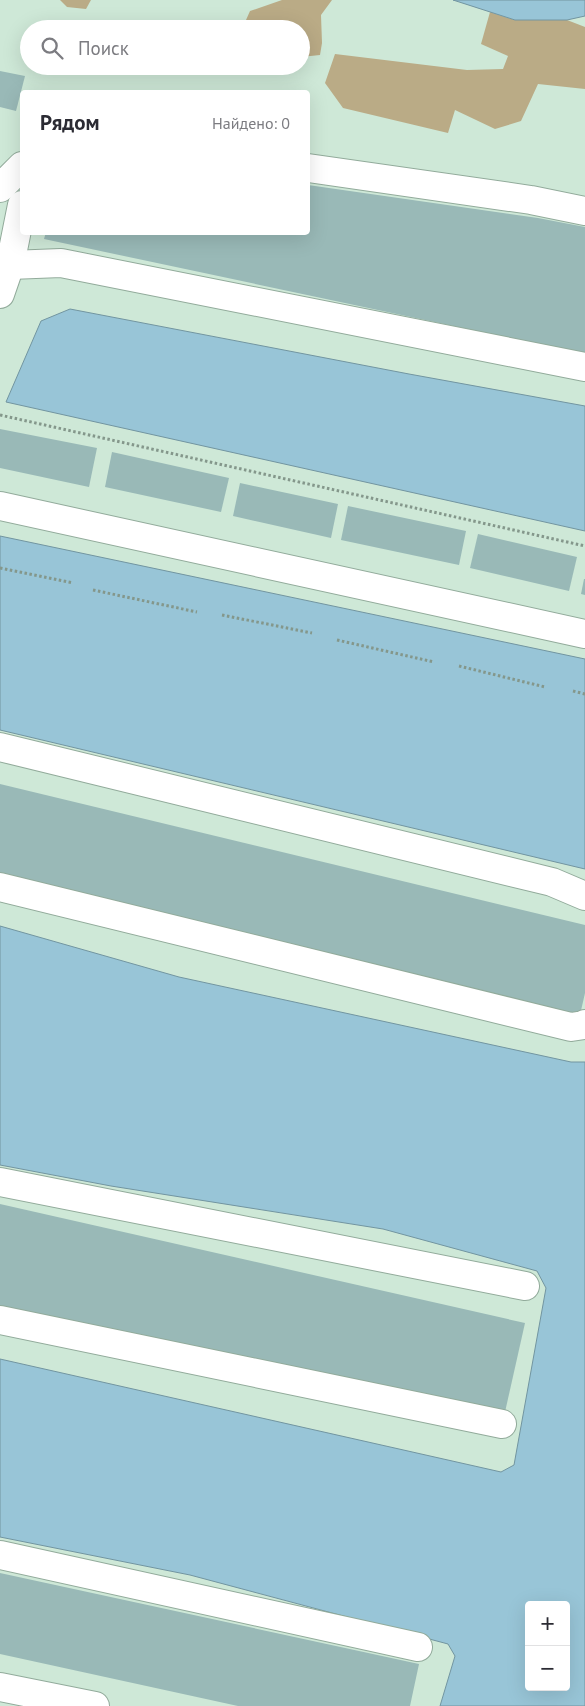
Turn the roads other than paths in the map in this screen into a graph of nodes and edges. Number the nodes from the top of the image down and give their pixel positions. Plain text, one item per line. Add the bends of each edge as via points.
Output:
1 (20, 168) edge
2 (310, 168) edge
3 (0, 188) edge
4 (585, 211) edge
5 (20, 215) edge
6 (10, 264) junction
7 (0, 294) edge
8 (585, 367) edge
9 (0, 506) edge
10 (585, 634) edge
11 (0, 747) edge
12 (0, 887) edge
13 (585, 896) edge
14 (585, 1024) edge
15 (0, 1182) edge
16 (525, 1286) dead end
17 (0, 1320) edge
18 (502, 1424) dead end
19 (0, 1555) edge
20 (418, 1646) dead end
21 (0, 1687) edge
22 (95, 1706) edge

1 - 3 lane
2 - 4 lane via 531,200
5 - 6 lane
6 - 7 lane
6 - 8 lane via 61,264
9 - 10 lane
11 - 13 lane via 552,882
12 - 14 lane via 571,1027
15 - 16 lane
17 - 18 lane
19 - 20 lane
21 - 22 lane

